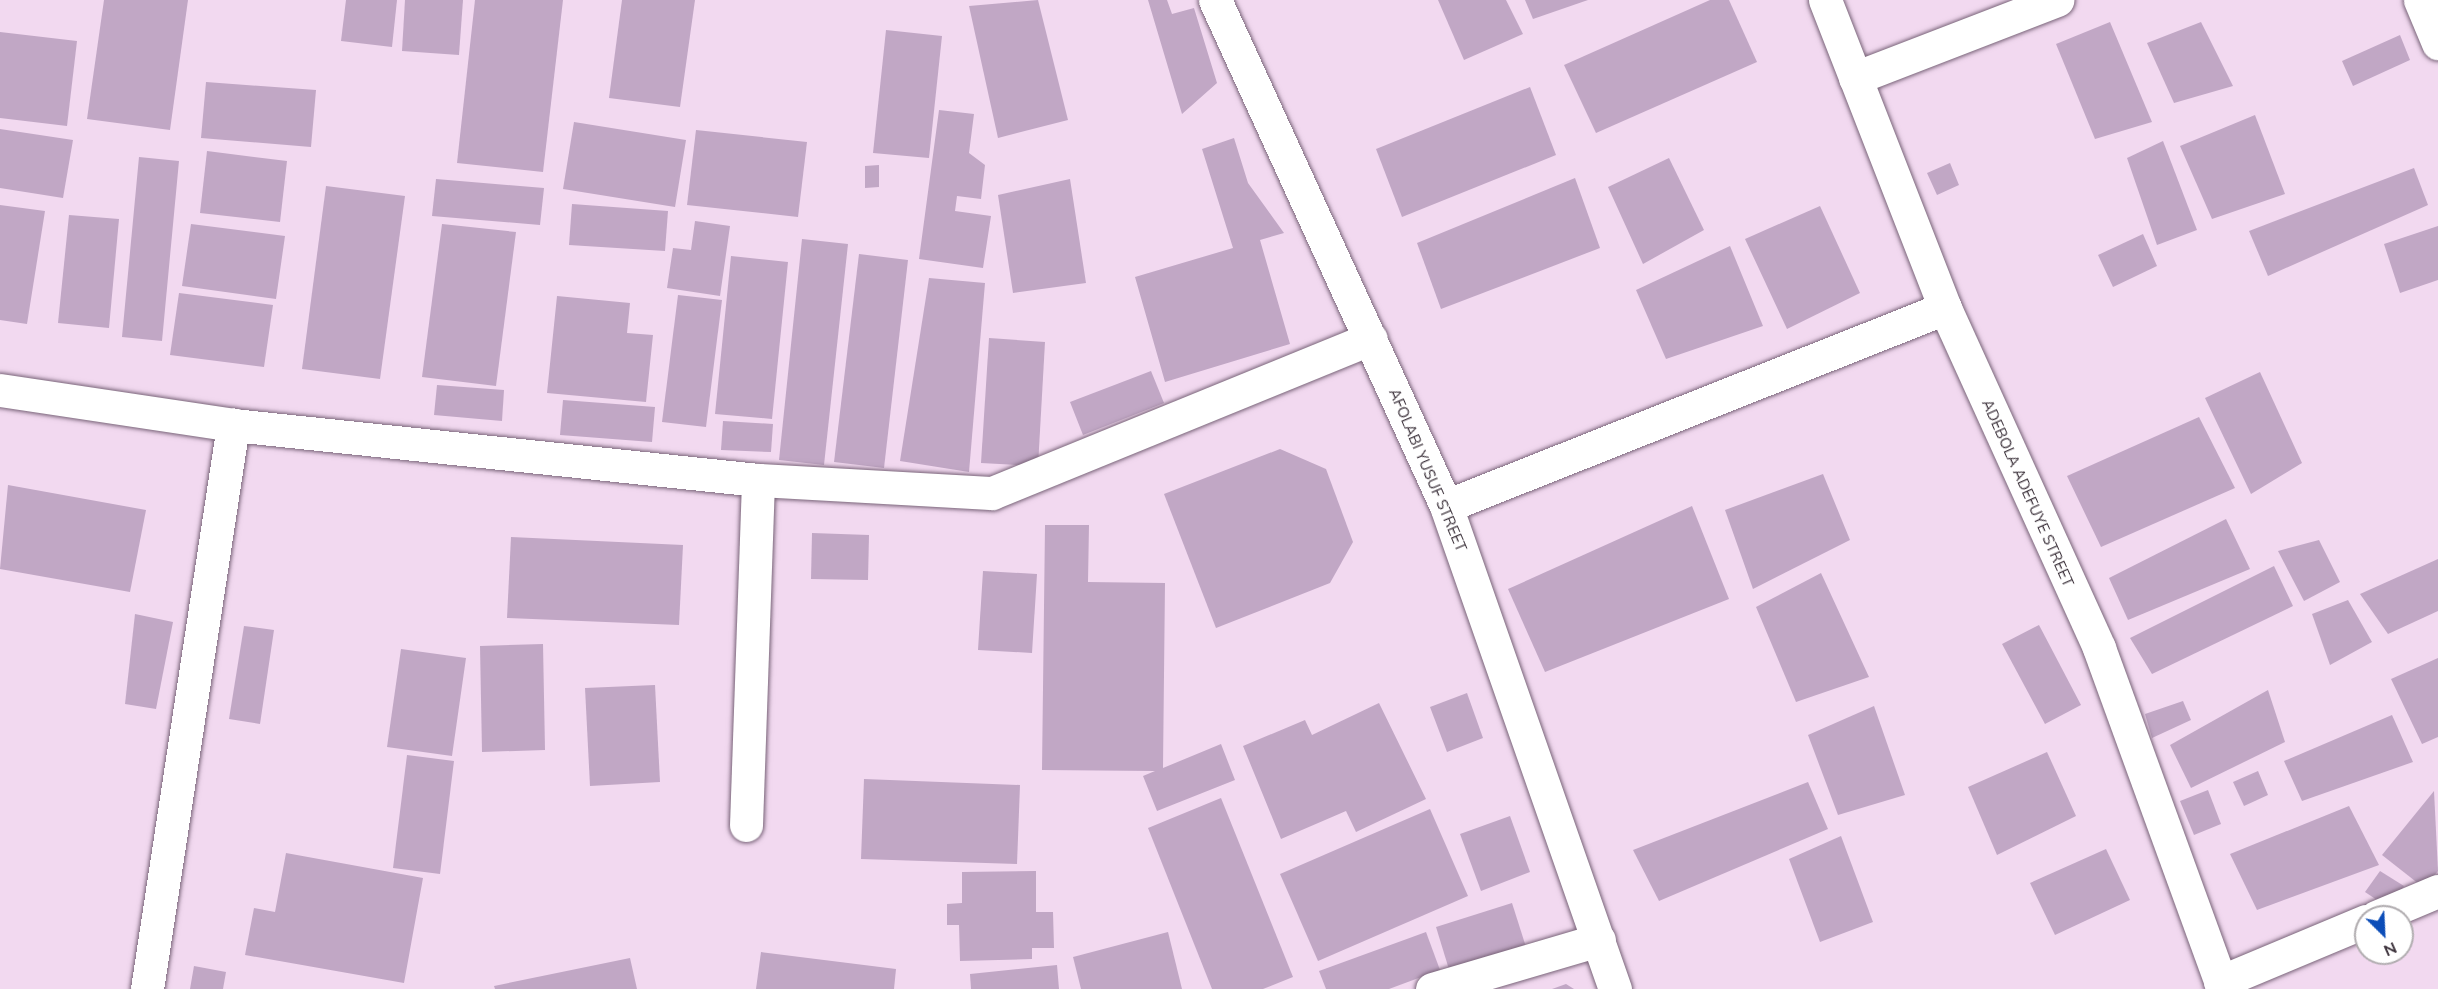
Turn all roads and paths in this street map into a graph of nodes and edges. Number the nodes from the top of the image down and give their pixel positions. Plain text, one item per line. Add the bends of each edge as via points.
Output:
1 (1215, 0) edge
2 (1825, 0) edge
3 (2057, 0) edge
4 (2420, 0) edge
5 (2438, 43) edge
6 (1855, 78) junction
7 (1945, 308) junction
8 (1371, 338) junction
9 (0, 390) edge
10 (233, 425) junction
11 (758, 480) junction
12 (1446, 506) junction
13 (746, 825) dead end
14 (2438, 891) edge
15 (2405, 905) edge
16 (2354, 926) edge
17 (1599, 940) junction
18 (2221, 985) edge
19 (147, 989) edge
20 (1432, 989) edge
21 (1615, 989) edge

1 - 8 street, AFOLABI YUSUF STREET
2 - 6 street, ADEBOLA ADEFUYE STREET
3 - 6 street
4 - 5 street
6 - 7 street, ADEBOLA ADEFUYE STREET
7 - 12 street
7 - 18 street, ADEBOLA ADEFUYE STREET via 2099,648
8 - 11 street via 992,493
8 - 12 street, AFOLABI YUSUF STREET
9 - 10 street
10 - 11 street
10 - 19 street
11 - 13 street
12 - 17 street, AFOLABI YUSUF STREET
14 - 15 street
16 - 18 street
17 - 20 street
17 - 21 street, AFOLABI YUSUF STREET

